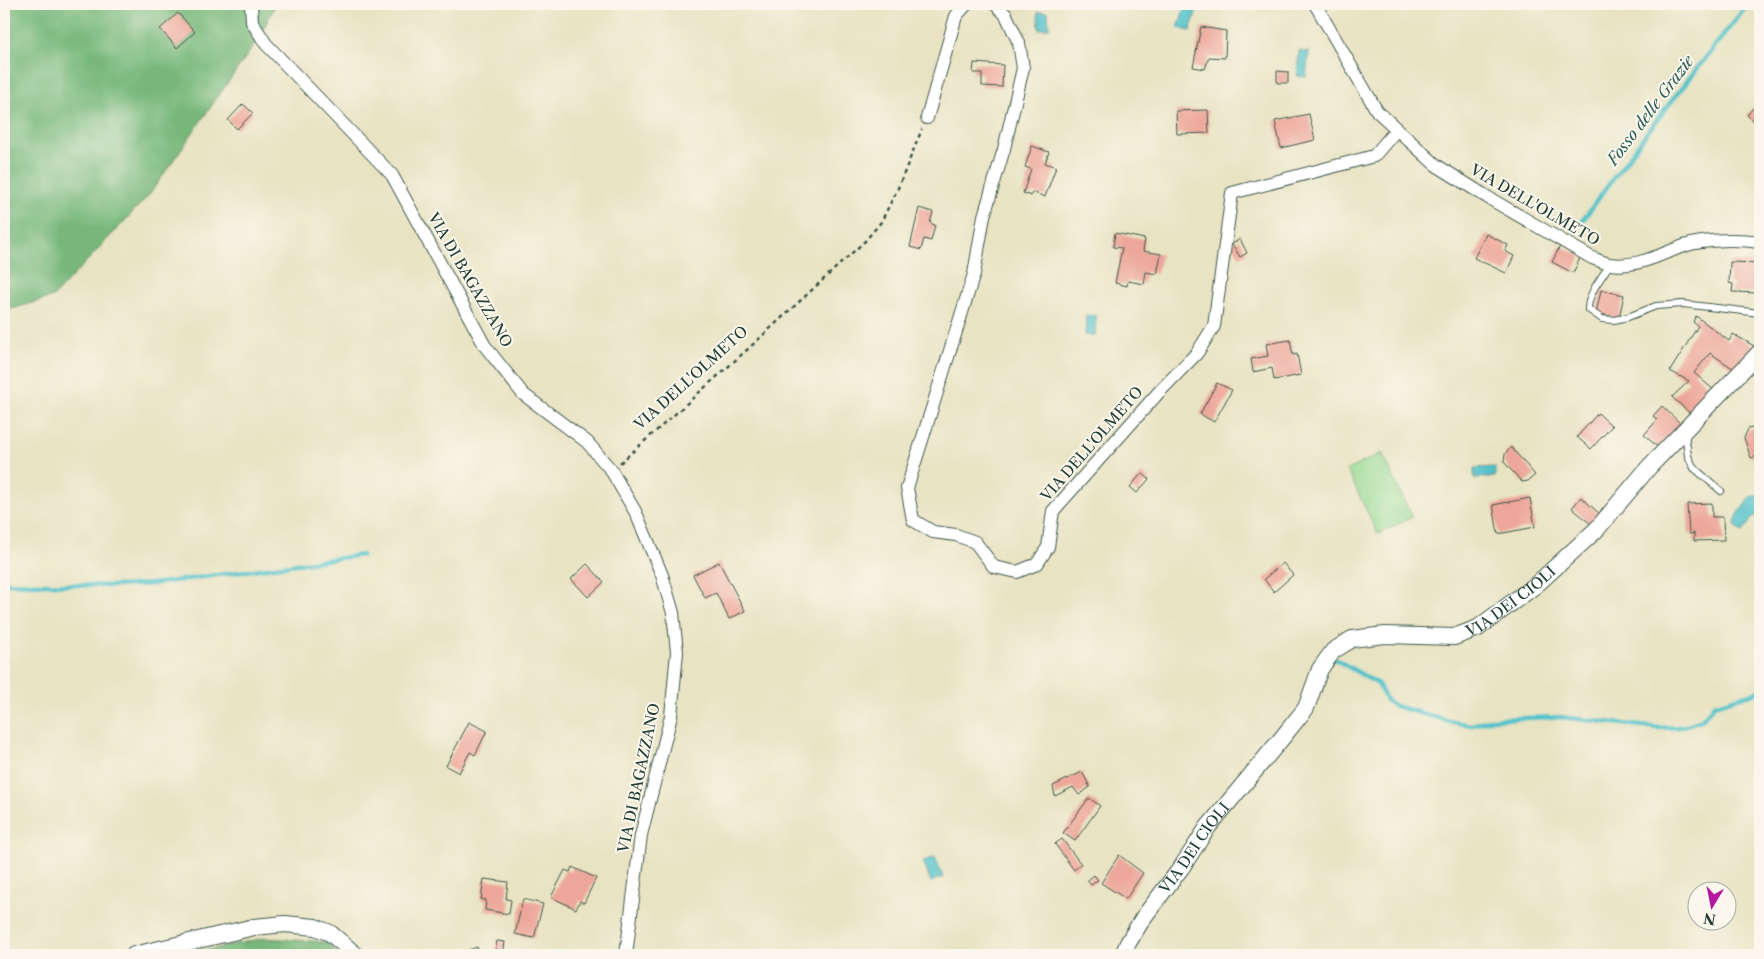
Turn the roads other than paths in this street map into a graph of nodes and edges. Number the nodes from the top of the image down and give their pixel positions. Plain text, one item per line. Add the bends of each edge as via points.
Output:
1 (251, 4) edge
2 (967, 4) edge
3 (995, 4) edge
4 (1315, 4) edge
5 (927, 118) road end
6 (1397, 129) junction
7 (1760, 242) edge
8 (1610, 264) junction
9 (1760, 313) edge
10 (1760, 352) edge
11 (1685, 431) junction
12 (1721, 491) dead end
13 (134, 955) edge
14 (356, 955) edge
15 (626, 955) edge
16 (1123, 955) edge

1 - 15 street, VIA DI BAGAZZANO via 252,22 266,44 392,175 485,346 523,394 587,442 611,470 636,513 662,575 672,613 677,652 671,716 641,835
2 - 5 street via 956,16
3 - 6 street, VIA DELL'OLMETO via 1006,15 1019,43 1023,68 984,216 974,274 907,488 913,520 933,532 975,542 994,567 1017,572 1037,564 1048,547 1053,511 1085,472 1197,354 1214,326 1232,193 1374,156
4 - 6 street, VIA DELL'OLMETO via 1377,111
6 - 8 street, VIA DELL'OLMETO via 1436,165 1592,258
7 - 8 street, VIA DELL'OLMETO via 1726,240 1686,246 1635,264
8 - 9 lane via 1588,303 1588,309 1602,320 1621,319 1656,306 1683,304
10 - 11 street, VIA DEI CIOLI
11 - 12 lane via 1688,456 1694,468
11 - 16 street, VIA DEI CIOLI via 1576,549 1537,584 1478,628 1454,637 1385,635 1352,639 1333,652 1320,669 1306,708 1208,827 1143,918
13 - 14 street via 254,927 285,924 315,927 330,933

